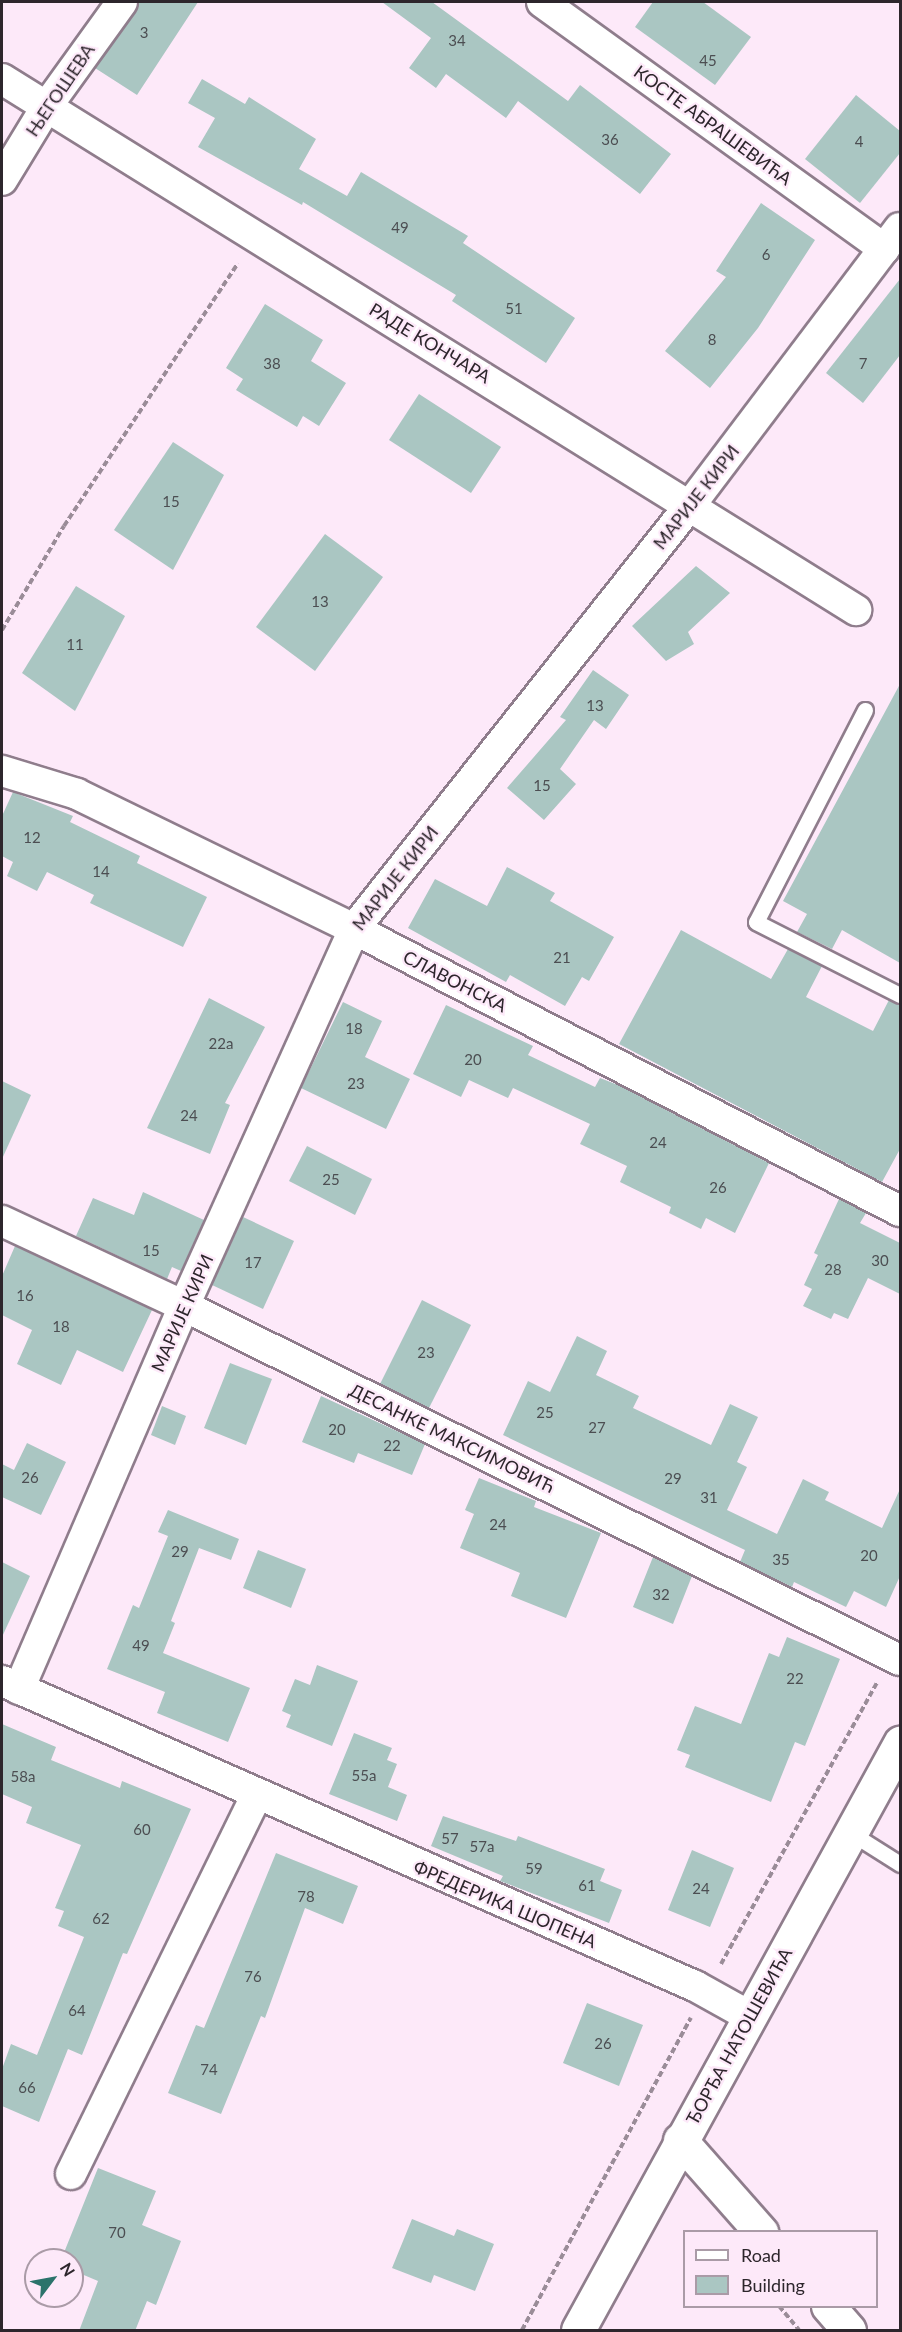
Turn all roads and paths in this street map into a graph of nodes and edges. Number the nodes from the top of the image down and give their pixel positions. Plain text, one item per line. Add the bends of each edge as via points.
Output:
1 (122, 2) edge
2 (542, 2) edge
3 (2, 79) edge
4 (47, 106) junction
5 (2, 180) edge
6 (255, 238) junction
7 (892, 239) edge
8 (691, 504) junction
9 (856, 610) dead end
10 (2, 630) edge
11 (865, 710) dead end
12 (2, 771) edge
13 (354, 929) junction
14 (900, 995) edge
15 (900, 1211) edge
16 (2, 1221) edge
17 (184, 1306) junction
18 (900, 1660) edge
19 (10, 1685) edge
20 (900, 1743) edge
21 (256, 1796) junction
22 (851, 1833) junction
23 (900, 1864) edge
24 (751, 2017) junction
25 (680, 2140) junction
26 (71, 2174) dead end
27 (759, 2230) edge
28 (780, 2308) edge
29 (829, 2308) edge
30 (578, 2331) edge
31 (800, 2331) edge
32 (849, 2331) edge

1 - 4 street, ЊЕГОШЕВА
2 - 7 street, КОСТЕ АБРАШЕВИЋА
3 - 4 street, РАДЕ КОНЧАРА
4 - 5 street, ЊЕГОШЕВА
4 - 6 street, РАДЕ КОНЧАРА
6 - 8 street, РАДЕ КОНЧАРА
6 - 10 path via 64,526
7 - 8 street, МАРИЈЕ КИРИ
8 - 9 street, РАДЕ КОНЧАРА
8 - 13 street, МАРИЈЕ КИРИ
11 - 14 lane via 756,922
12 - 13 street, СЛАВОНСКА via 77,794
13 - 15 street, СЛАВОНСКА
13 - 17 street, МАРИЈЕ КИРИ
16 - 17 street, ДЕСАНКЕ МАКСИМОВИЋ
17 - 18 street, ДЕСАНКЕ МАКСИМОВИЋ
17 - 19 street, МАРИЈЕ КИРИ
19 - 21 street, ФРЕДЕРИКА ШОПЕНА
20 - 22 street, ЂОРЂА НАТОШЕВИЋА
21 - 24 street, ФРЕДЕРИКА ШОПЕНА via 695,1986
21 - 26 street
22 - 23 lane
22 - 24 street, ЂОРЂА НАТОШЕВИЋА
24 - 25 street, ЂОРЂА НАТОШЕВИЋА
25 - 27 street
25 - 30 street, ЂОРЂА НАТОШЕВИЋА
28 - 31 path
29 - 32 street

